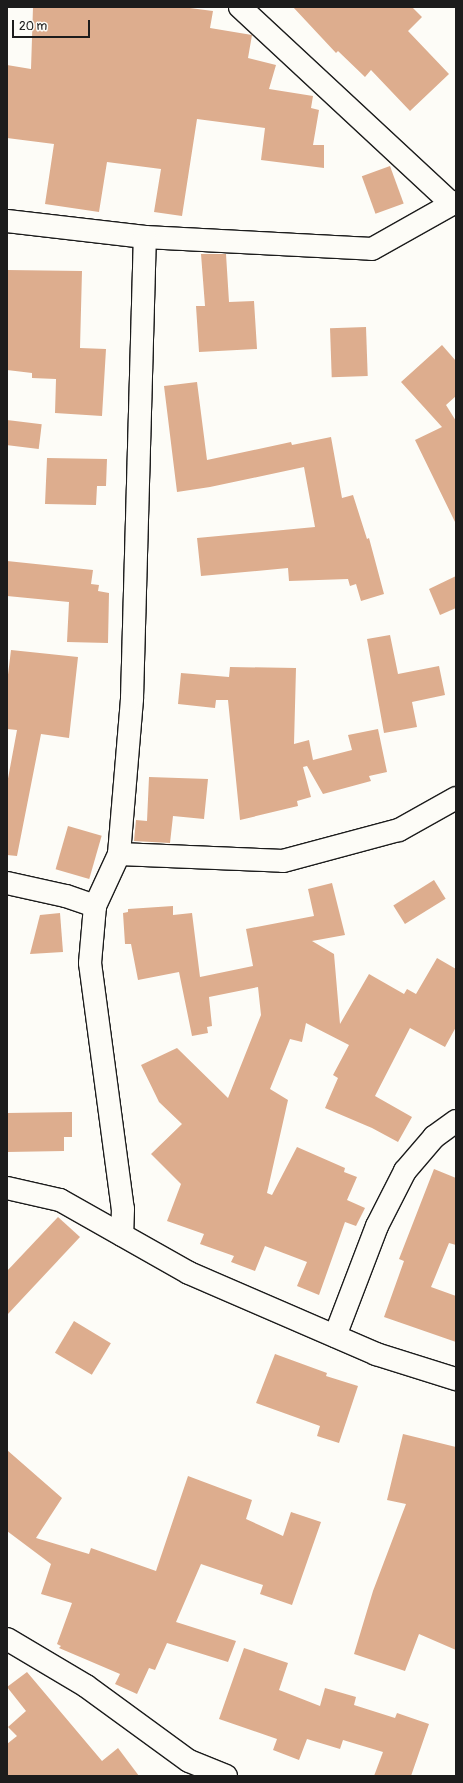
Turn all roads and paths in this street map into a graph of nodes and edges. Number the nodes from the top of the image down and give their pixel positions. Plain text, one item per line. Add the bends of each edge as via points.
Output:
1 (240, 7) edge
2 (454, 203) edge
3 (7, 221) edge
4 (145, 237) junction
5 (456, 798) edge
6 (119, 854) junction
7 (7, 883) edge
8 (95, 906) junction
9 (456, 1121) edge
10 (7, 1188) edge
11 (122, 1235) junction
12 (335, 1336) junction
13 (456, 1379) edge
14 (7, 1639) edge
15 (226, 1776) edge

1 - 2 street
2 - 4 street via 372,249
3 - 4 street
4 - 6 street via 132,698
5 - 6 street via 399,830 283,861
6 - 8 street
7 - 8 street via 66,896
8 - 11 street via 90,963 123,1209
9 - 12 street via 434,1137 404,1171 377,1226
10 - 11 street via 60,1200
11 - 12 street via 189,1273
12 - 13 street via 376,1354
14 - 15 street via 86,1686 188,1761

